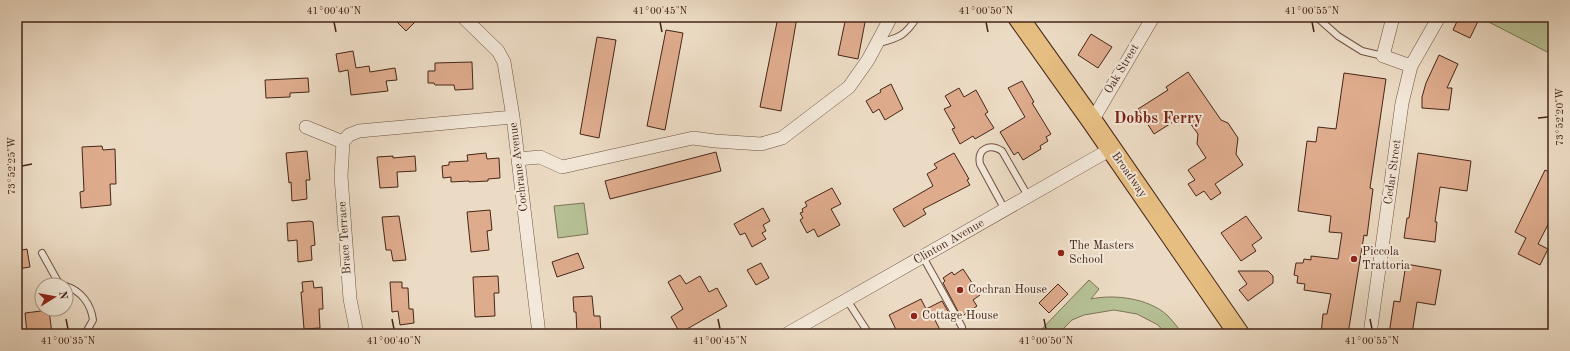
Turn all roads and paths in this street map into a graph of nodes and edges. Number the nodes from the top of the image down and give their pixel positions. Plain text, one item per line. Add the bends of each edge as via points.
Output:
1 (465, 17) edge
2 (891, 17) edge
3 (917, 17) edge
4 (1018, 17) edge
5 (1153, 17) edge
6 (1318, 17) edge
7 (1393, 17) edge
8 (1439, 17) edge
9 (876, 44) junction
10 (1383, 56) junction
11 (1411, 66) junction
12 (513, 117) junction
13 (1092, 121) junction
14 (306, 127) dead end
15 (343, 142) junction
16 (1111, 149) junction
17 (518, 159) junction
18 (1028, 196) junction
19 (1006, 210) junction
20 (42, 253) dead end
21 (923, 257) junction
22 (55, 277) edge
23 (74, 290) edge
24 (847, 300) junction
25 (85, 334) edge
26 (357, 334) edge
27 (539, 334) edge
28 (787, 334) edge
29 (869, 334) edge
30 (962, 334) edge
31 (1240, 334) edge
32 (1370, 334) edge

1 - 12 street, Cochrane Avenue via 498,51 504,62
2 - 9 street
3 - 9 lane via 905,34
4 - 13 main road, Broadway
5 - 13 street, Oak Street
6 - 10 lane via 1338,36 1362,52
7 - 10 street
8 - 11 street, Cedar Street
9 - 17 street via 849,87 782,138 761,144 693,138 562,168 540,156
10 - 11 street
11 - 32 street, Cedar Street via 1402,103
12 - 15 street via 359,131 349,135
12 - 17 street, Cochrane Avenue
13 - 16 main road, Broadway
14 - 15 street
15 - 26 street, Brace Terrace via 341,176 350,299
16 - 18 street, Clinton Avenue
16 - 31 main road, Broadway
17 - 27 street, Cochrane Avenue
18 - 19 street, Clinton Avenue
18 - 19 lane via 1002,151 990,146 984,149 978,159
19 - 21 street, Clinton Avenue
20 - 22 lane
21 - 24 street, Clinton Avenue
21 - 30 lane via 962,327
23 - 25 lane via 90,307 93,320
24 - 28 street, Clinton Avenue
24 - 29 lane

